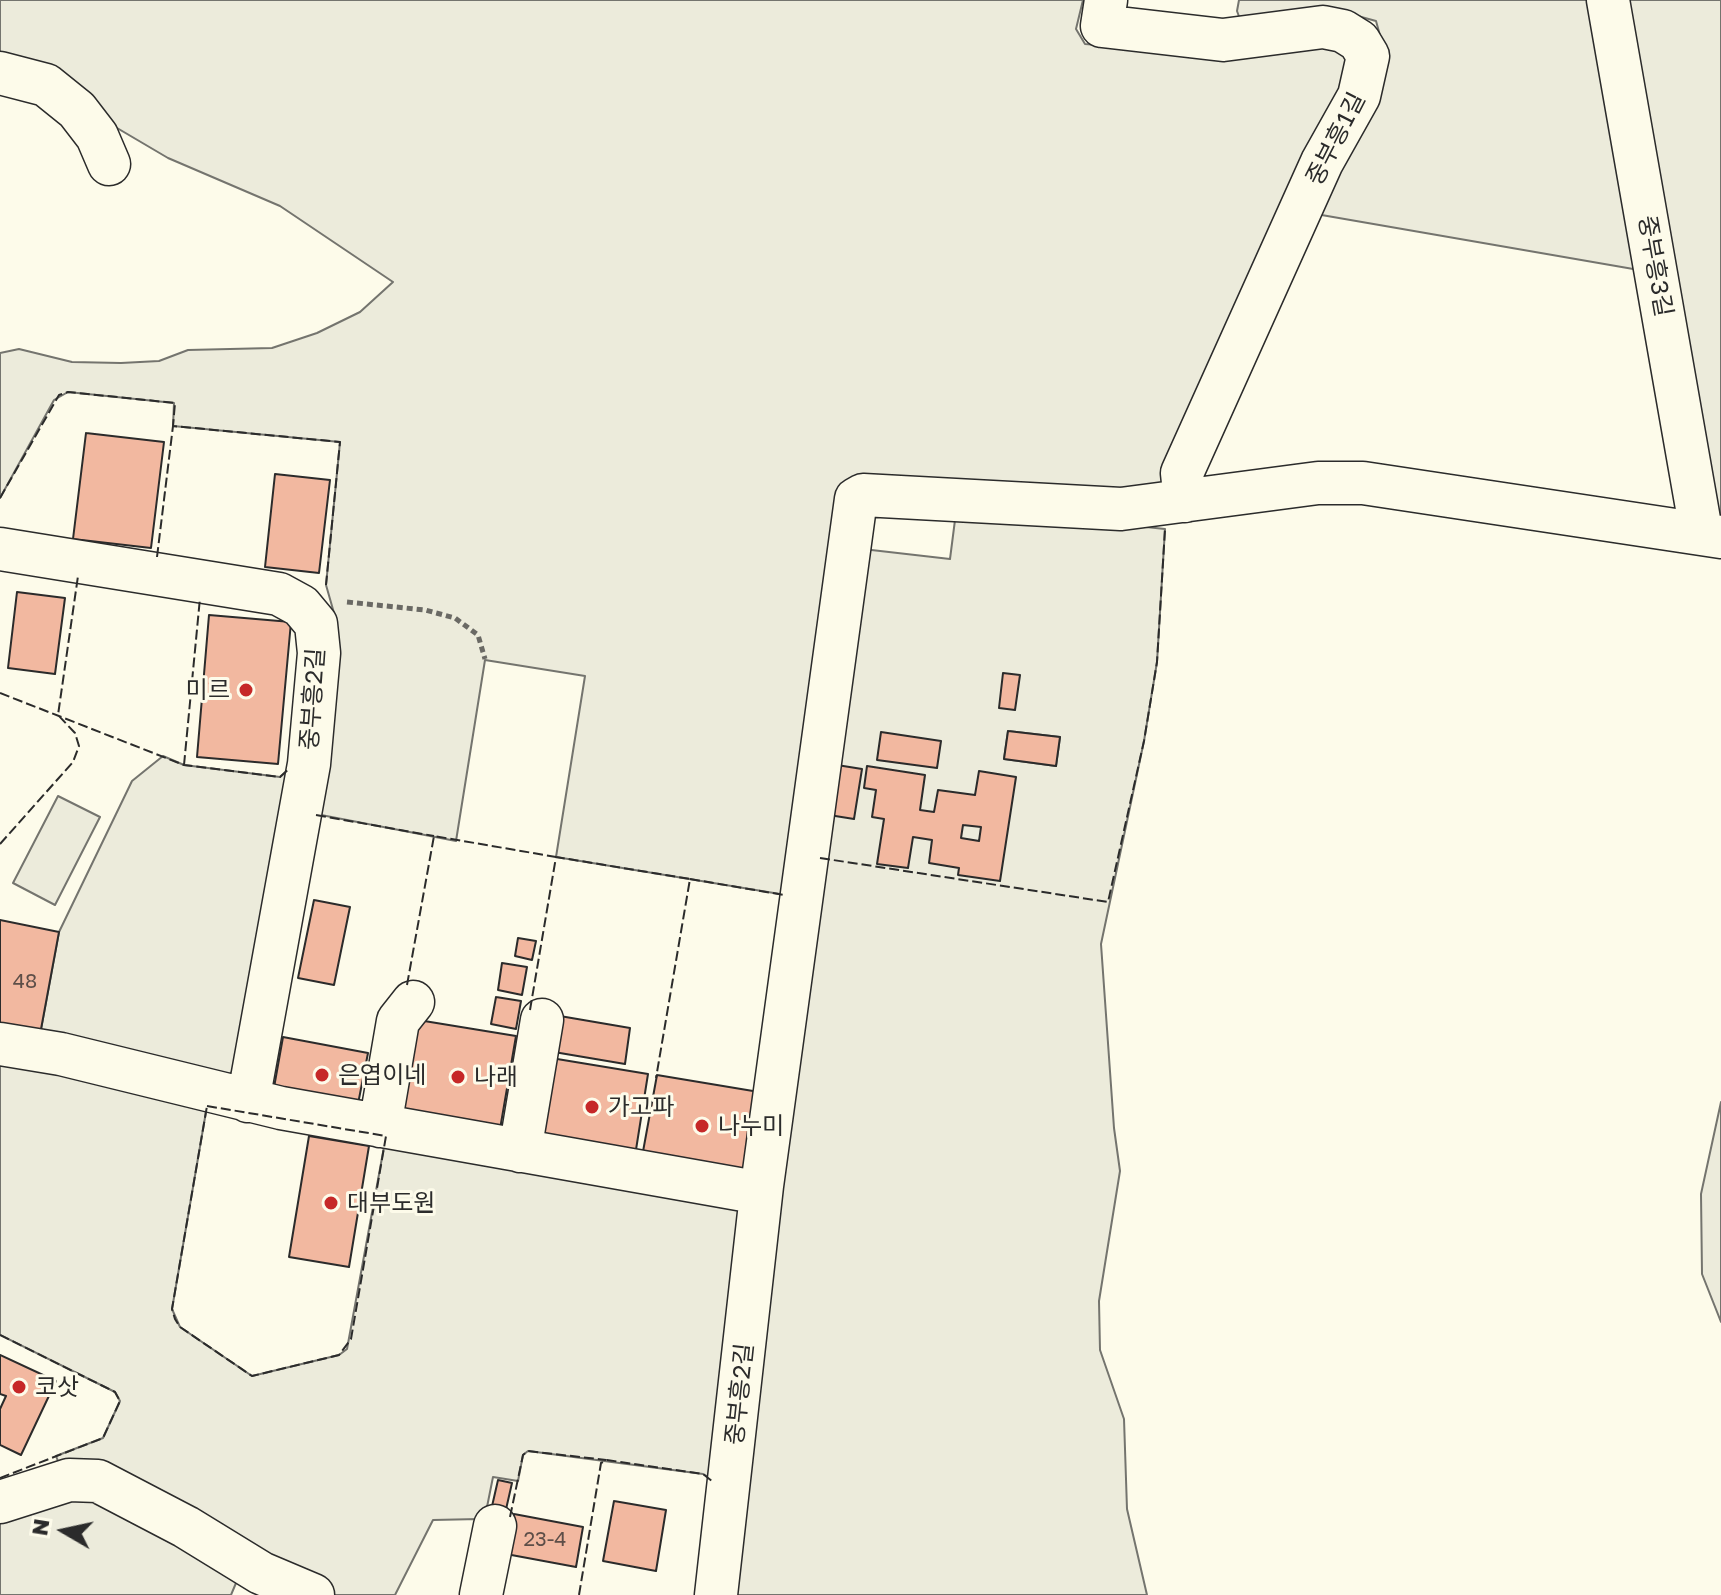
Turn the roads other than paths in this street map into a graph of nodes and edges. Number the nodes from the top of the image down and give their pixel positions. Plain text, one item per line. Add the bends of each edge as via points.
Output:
1 (1106, 0) edge
2 (1608, 0) edge
3 (0, 73) edge
4 (109, 164) dead end
5 (1185, 501) junction
6 (1711, 534) edge
7 (0, 549) edge
8 (413, 1002) dead end
9 (542, 1020) dead end
10 (0, 1044) edge
11 (248, 1101) junction
12 (380, 1126) junction
13 (520, 1151) junction
14 (761, 1193) junction
15 (0, 1502) edge
16 (495, 1526) dead end
17 (313, 1595) edge
18 (481, 1595) edge
19 (716, 1595) edge

1 - 5 lane, 중부흥1길 via 1102,26 1223,40 1323,27 1359,41 1368,56 1359,96 1322,162 1182,473
2 - 6 lane, 중부흥3길
3 - 4 lane via 46,85 77,110
5 - 6 lane via 1318,483 1363,483
5 - 14 lane, 중부흥2길 via 1079,509 863,495 856,499
7 - 11 lane, 중부흥2길 via 279,594 301,606 316,624 319,653 309,764
8 - 12 lane via 398,1021
9 - 13 lane
10 - 11 lane
11 - 12 lane
12 - 13 lane
13 - 14 lane
14 - 19 lane, 중부흥2길
15 - 17 lane via 69,1480 98,1481 261,1573
16 - 18 lane

